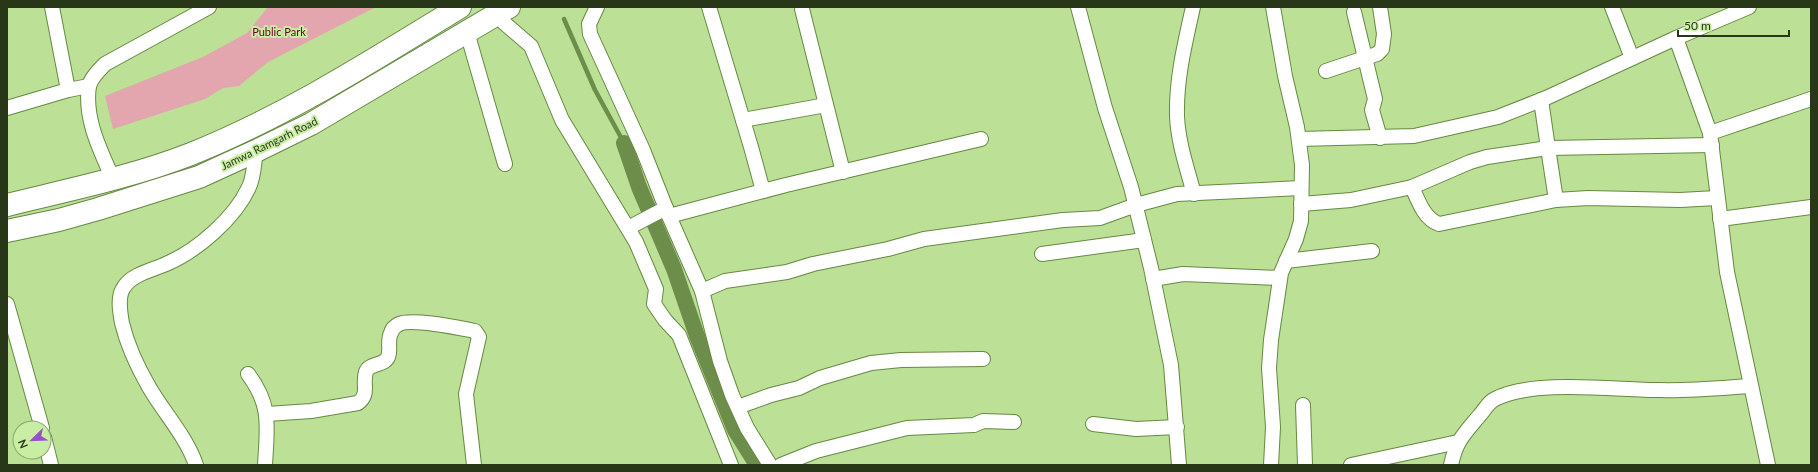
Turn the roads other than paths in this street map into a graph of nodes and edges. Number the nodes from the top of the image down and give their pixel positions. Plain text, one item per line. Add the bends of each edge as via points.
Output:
1 (52, 7) edge
2 (209, 7) edge
3 (460, 7) edge
4 (597, 7) edge
5 (709, 7) edge
6 (1078, 7) edge
7 (1193, 7) edge
8 (1273, 7) edge
9 (1380, 7) edge
10 (1612, 7) edge
11 (1749, 7) edge
12 (802, 9) dead end
13 (502, 11) edge
14 (1354, 12) dead end
15 (467, 32) junction
16 (1676, 38) junction
17 (1366, 58) junction
18 (1632, 58) junction
19 (1326, 71) dead end
20 (89, 86) junction
21 (68, 90) junction
22 (1811, 99) edge
23 (1541, 100) junction
24 (826, 105) junction
25 (7, 108) edge
26 (743, 120) junction
27 (1380, 138) junction
28 (981, 139) dead end
29 (1299, 139) junction
30 (1711, 139) junction
31 (1548, 148) junction
32 (256, 151) junction
33 (506, 164) dead end
34 (843, 172) junction
35 (120, 177) junction
36 (1412, 187) junction
37 (1301, 188) junction
38 (763, 191) junction
39 (1194, 194) junction
40 (135, 197) junction
41 (1717, 198) junction
42 (1556, 200) junction
43 (1301, 204) junction
44 (7, 205) edge
45 (1136, 205) junction
46 (1811, 207) edge
47 (665, 212) junction
48 (1720, 219) junction
49 (634, 225) junction
50 (7, 231) edge
51 (1144, 240) junction
52 (1372, 251) dead end
53 (1042, 254) dead end
54 (1286, 261) junction
55 (1280, 278) junction
56 (1153, 279) junction
57 (702, 290) junction
58 (7, 304) edge
59 (983, 359) dead end
60 (248, 374) dead end
61 (1750, 386) junction
62 (1303, 405) dead end
63 (738, 407) junction
64 (267, 414) junction
65 (40, 420) edge
66 (1014, 422) dead end
67 (1092, 424) dead end
68 (1177, 427) junction
69 (1458, 442) junction
70 (196, 465) edge
71 (265, 465) edge
72 (474, 465) edge
73 (731, 465) edge
74 (770, 465) edge
75 (781, 465) edge
76 (1179, 465) edge
77 (1271, 465) edge
78 (1305, 465) edge
79 (1351, 465) edge
80 (1450, 465) edge
81 (1768, 465) edge

1 - 21 street
2 - 20 street via 105,64
3 - 35 highway, Jamwa Ramgarh Road via 314,94 252,127 190,154
4 - 47 street via 589,24 590,34 644,150
5 - 26 street
6 - 45 street via 1105,108
7 - 39 street via 1184,44 1177,95 1177,117
8 - 29 street
9 - 17 street via 1384,43 1377,54
10 - 18 street
11 - 16 street
12 - 24 street
13 - 15 highway, Jamwa Ramgarh Road
13 - 49 street via 531,46 562,120
14 - 17 street
15 - 32 highway, Jamwa Ramgarh Road via 310,124
15 - 33 street
16 - 18 street
16 - 30 street
17 - 19 street
17 - 27 street via 1375,99 1372,110
18 - 23 street
20 - 21 street
20 - 35 street via 90,114 96,139
21 - 25 street
22 - 30 street
23 - 27 street via 1498,117 1414,136
23 - 31 street
24 - 26 street
24 - 34 street
26 - 38 street
27 - 29 street
28 - 34 street
29 - 37 street
30 - 31 street
30 - 41 street
31 - 36 street via 1487,157
31 - 42 street
32 - 40 highway, Jamwa Ramgarh Road via 199,176
32 - 70 street via 250,186 237,209 196,246 168,263 131,279 123,287 120,298 122,323 133,352 149,387 174,424
34 - 38 street
35 - 40 highway
35 - 44 highway, Jamwa Ramgarh Road
36 - 42 street via 1428,217 1439,224
36 - 43 street via 1351,200
37 - 39 street
37 - 43 street
38 - 47 street
39 - 45 street via 1177,194
40 - 50 highway, Jamwa Ramgarh Road via 59,220
41 - 42 street
41 - 48 street
43 - 54 street via 1301,221
45 - 51 street
45 - 57 street via 1100,218 1063,220 924,239 787,272 725,281
46 - 48 street
47 - 49 street
47 - 57 street
48 - 61 street via 1727,272
49 - 73 street via 656,289 654,304 664,320 679,335
51 - 53 street
51 - 56 street
52 - 54 street
54 - 55 street
55 - 56 street via 1183,274
55 - 77 street via 1269,368 1273,427
56 - 68 street via 1171,365
57 - 63 street via 720,361
58 - 65 street
59 - 63 street via 871,363
60 - 64 street via 258,388
61 - 69 street via 1661,390 1537,388 1516,392 1495,399 1484,407
61 - 81 street
62 - 78 street
63 - 74 street via 746,428
64 - 71 street
64 - 72 street via 311,411 358,403 365,394 365,373 370,367 386,360 390,333 400,323 420,322 475,331 479,338 466,394
66 - 75 street via 983,421 974,425 907,428 816,451
67 - 68 street via 1136,429
68 - 76 street
69 - 79 street
69 - 80 street

